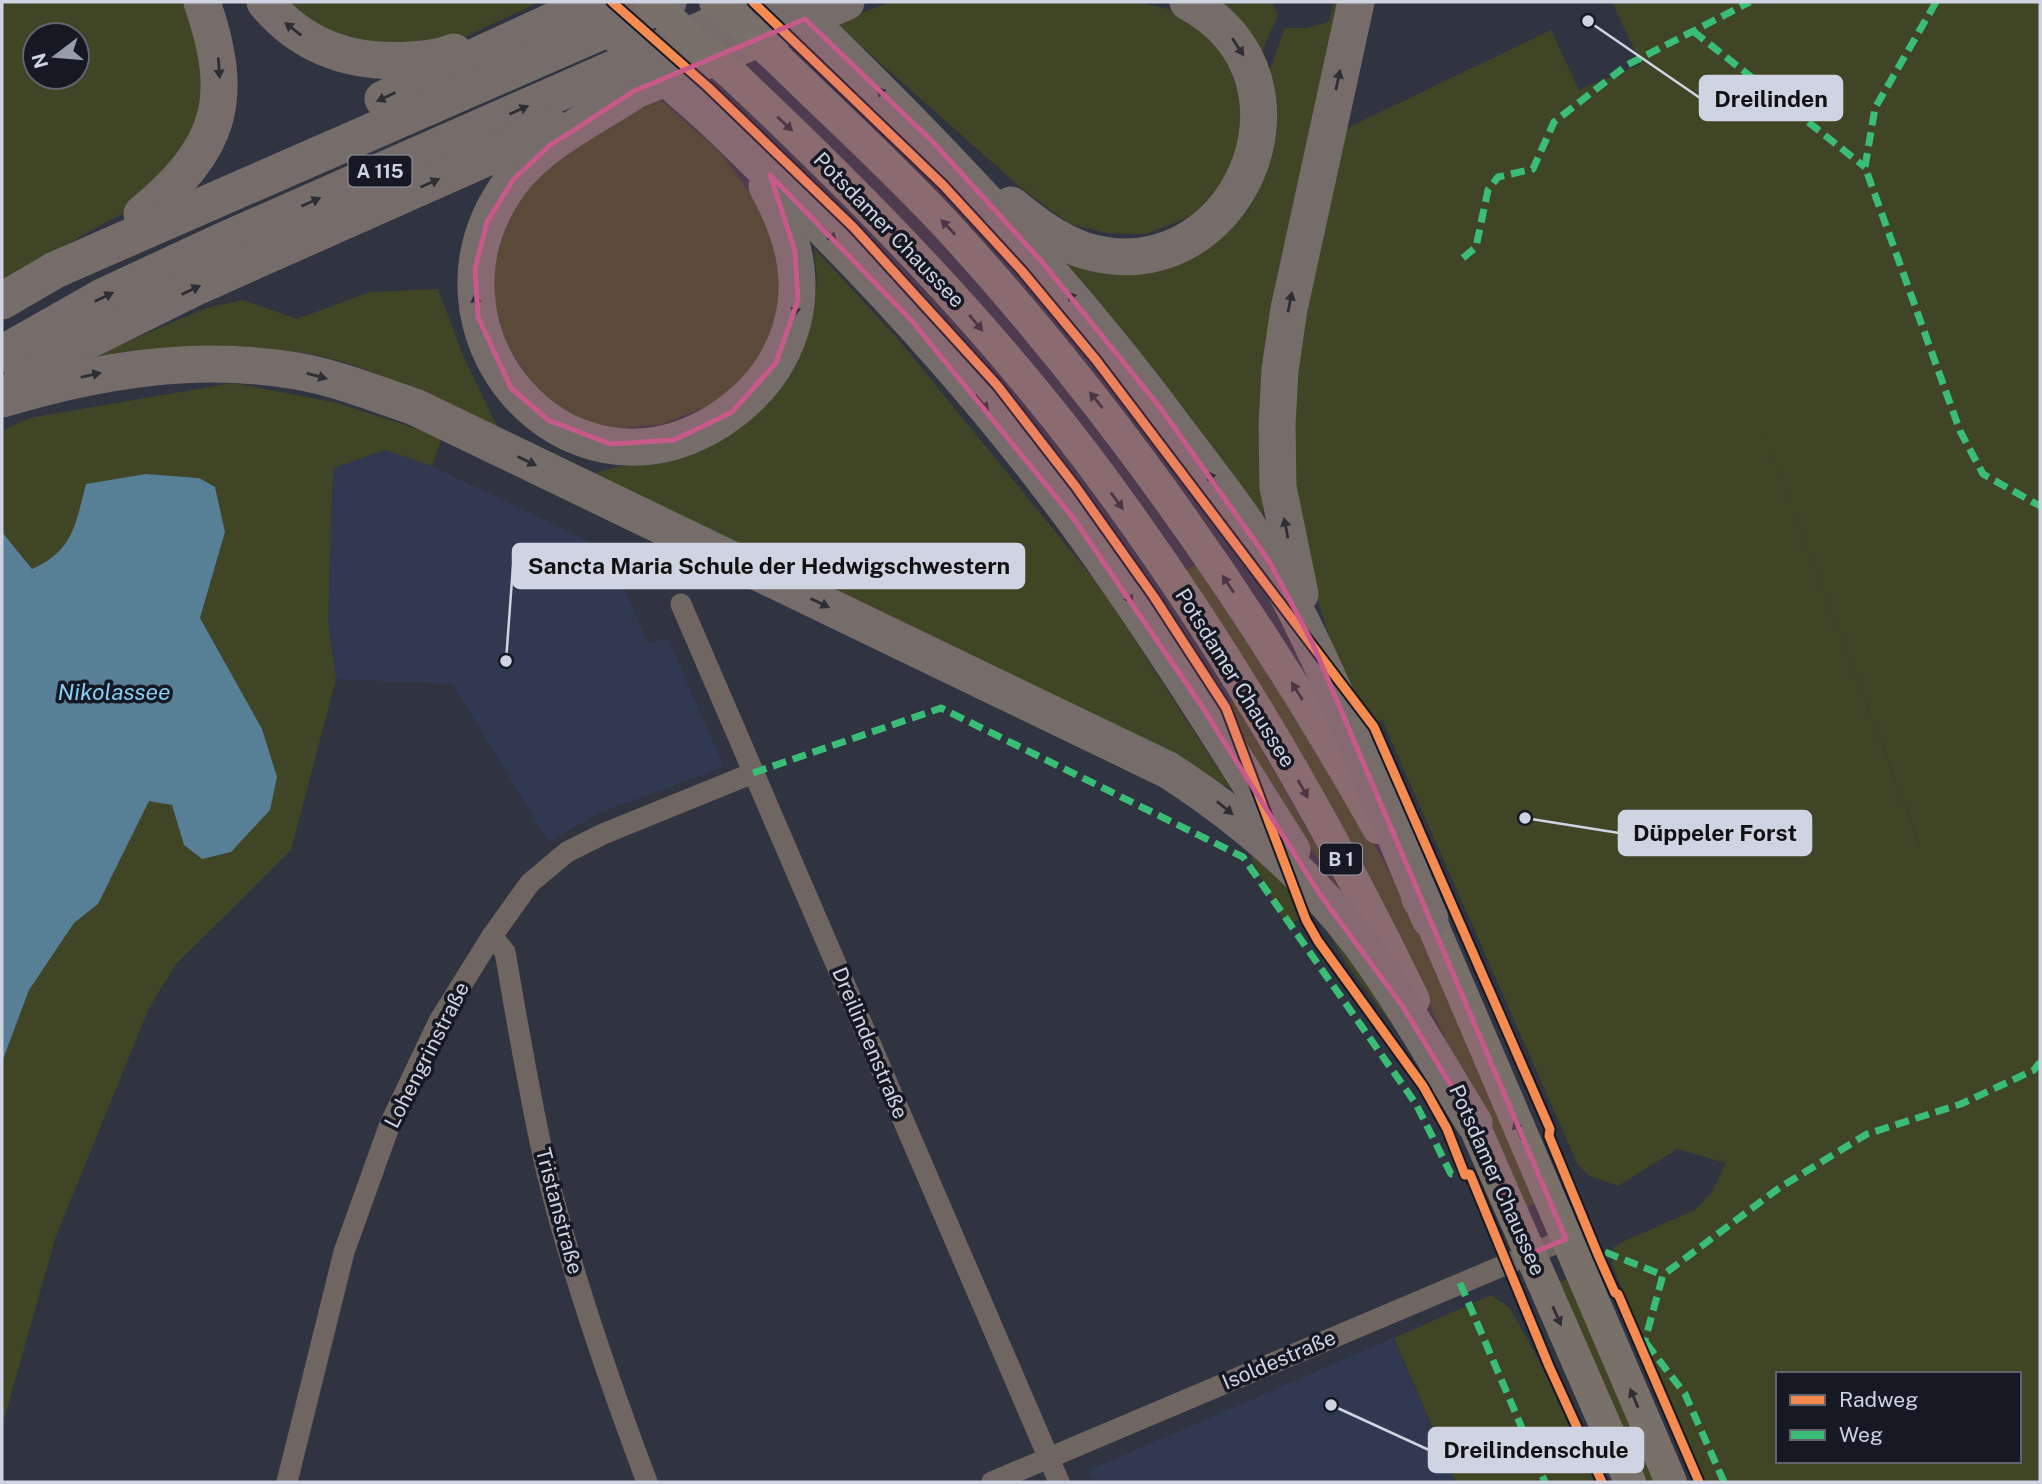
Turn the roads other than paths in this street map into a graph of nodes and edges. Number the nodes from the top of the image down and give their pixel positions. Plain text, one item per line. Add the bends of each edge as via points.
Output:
1 (202, 2) edge
2 (265, 2) edge
3 (580, 2) edge
4 (594, 2) edge
5 (650, 2) edge
6 (668, 2) edge
7 (715, 2) edge
8 (765, 2) edge
9 (786, 2) edge
10 (846, 2) edge
11 (1188, 2) edge
12 (1356, 2) edge
13 (537, 27) junction
14 (634, 91) junction
15 (699, 106) junction
16 (933, 142) junction
17 (142, 214) junction
18 (55, 270) junction
19 (2, 301) edge
20 (2, 354) edge
21 (2, 392) edge
22 (2, 398) edge
23 (681, 604) dead end
24 (1312, 642) junction
25 (753, 773) junction
26 (1321, 896) junction
27 (1430, 919) junction
28 (492, 936) junction
29 (1474, 1123) junction
30 (1566, 1239) junction
31 (1530, 1254) junction
32 (1048, 1458) junction
33 (287, 1482) edge
34 (648, 1482) edge
35 (992, 1482) edge
36 (1059, 1482) edge
37 (1630, 1482) edge
38 (1671, 1482) edge

1 -> 17 highway via 220,65 213,128 200,155 173,188
13 -> 2 highway via 494,36 441,58 386,62 343,57 326,50 287,26
3 - 15 highway, bridge
4 - 13 highway
5 -> 29 main road, Potsdamer Chaussee / B 1, bridge via 827,164 970,316 1085,455 1154,551 1303,789 1380,929
6 - 18 highway, A 115
27 -> 7 main road, Potsdamer Chaussee / B 1, bridge via 1266,641 1121,431 952,231
20 -> 8 highway, A 115 via 102,298 227,239
16 -> 9 highway, bridge
10 - 14 highway
11 -> 16 highway via 1215,20 1241,51 1256,85 1259,108 1255,154 1241,187 1220,215 1190,238 1154,253 1120,256 1084,250 1023,215
24 -> 12 highway via 1278,487 1280,370 1289,309
13 -> 17 highway
15 -> 14 highway via 757,169 787,225 795,251 799,300 788,341 766,379 732,412 696,433 651,445 610,444 548,420 511,388 497,368 478,317 475,269 487,222 513,180 549,146
21 -> 14 highway via 74,348 198,286
15 -> 26 highway via 911,320 1065,508 1201,705
24 -> 16 highway via 1269,562 1159,405 1043,263
17 - 18 highway via 75,246
18 - 19 highway, A 115
22 -> 26 highway via 104,372 229,364 299,372 415,407 1168,770 1227,810
23 - 25 street, Dreilindenstraße
24 - 27 highway
25 - 28 street, Lohengrinstraße via 568,852 530,883
25 - 32 street, Dreilindenstraße
26 - 29 highway via 1361,944
30 -> 27 main road, Potsdamer Chaussee / B 1
28 - 33 street, Lohengrinstraße via 439,1021 390,1124 344,1252
28 - 34 street, Tristanstraße via 505,953 533,1110 565,1240
29 - 31 main road, Potsdamer Chaussee / B 1
30 - 31 street, Isoldestraße
38 -> 30 main road, Potsdamer Chaussee / B 1
31 - 32 street, Isoldestraße
31 -> 37 main road, Potsdamer Chaussee / B 1
32 - 35 street, Isoldestraße
32 - 36 street, Dreilindenstraße

